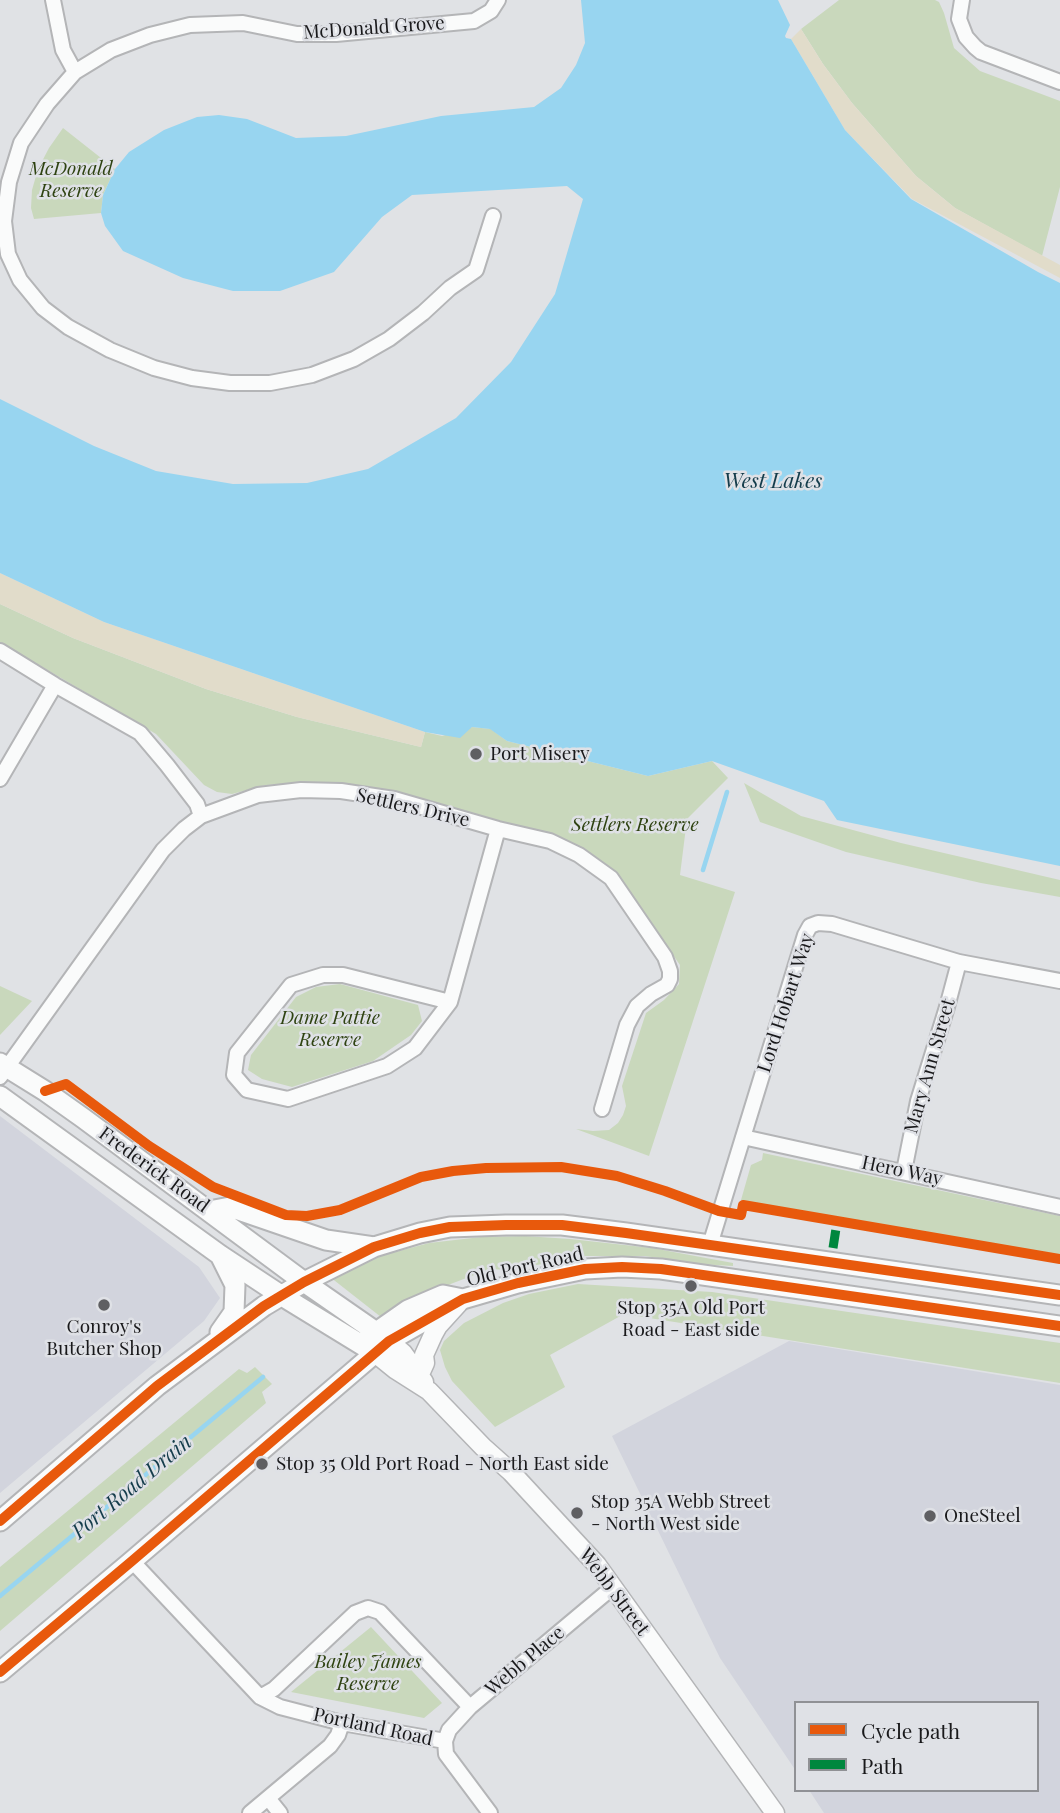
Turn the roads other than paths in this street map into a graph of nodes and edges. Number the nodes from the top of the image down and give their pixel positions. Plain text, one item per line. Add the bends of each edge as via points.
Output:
1 (53, 0) edge
2 (498, 0) edge
3 (962, 0) edge
4 (75, 72) junction
5 (1060, 82) edge
6 (493, 216) dead end
7 (0, 651) edge
8 (55, 685) junction
9 (0, 779) edge
10 (201, 816) junction
11 (498, 829) junction
12 (959, 962) junction
13 (1060, 981) edge
14 (450, 1002) junction
15 (2, 1069) edge
16 (0, 1096) edge
17 (602, 1109) dead end
18 (743, 1137) junction
19 (904, 1171) junction
20 (1059, 1203) edge
21 (209, 1211) junction
22 (710, 1245) junction
23 (373, 1247) junction
24 (220, 1255) junction
25 (304, 1282) junction
26 (1060, 1295) edge
27 (282, 1296) junction
28 (463, 1299) junction
29 (1060, 1326) edge
30 (375, 1343) junction
31 (211, 1344) junction
32 (420, 1374) junction
33 (429, 1391) junction
34 (0, 1521) edge
35 (132, 1561) junction
36 (613, 1587) junction
37 (0, 1672) edge
38 (260, 1697) junction
39 (470, 1707) junction
40 (342, 1723) junction
41 (445, 1741) junction
42 (268, 1798) junction
43 (250, 1813) edge
44 (280, 1813) edge
45 (490, 1813) edge
46 (775, 1813) edge

1 - 4 street via 63,50
2 - 4 street, McDonald Grove via 492,11 474,21 336,34 297,34 243,23 190,25 150,34
3 - 5 street via 959,19 975,47
4 - 6 street, McDonald Grove via 21,143 4,221 8,254 20,280 43,308 110,350 154,368 192,379 270,383 312,375 354,359 389,340 476,270
7 - 8 street
8 - 9 street
8 - 10 street via 140,733 197,804
10 - 11 street, Settlers Drive via 258,795 341,791 394,799
10 - 15 street, Settlers Drive via 163,850
11 - 14 street
11 - 17 street, Settlers Drive via 550,842 579,855 611,878 665,957 670,979 637,1006 627,1025
12 - 13 street, Lord Hobart Way
12 - 18 street, Lord Hobart Way via 832,924 810,926
12 - 19 street, Mary Ann Street via 918,1101
14 - 14 street via 343,975 323,975 290,985 237,1053 234,1075 247,1090 288,1099 387,1066 415,1048
15 - 21 main road, Frederick Road via 83,1118
16 - 24 main road, Frederick Road
18 - 19 street, Hero Way
18 - 22 street, Lord Hobart Way
19 - 20 street, Hero Way
21 - 23 main road via 230,1207 326,1240
21 - 25 main road, Frederick Road
22 - 23 main road, Old Port Road via 562,1226 506,1225 450,1227
22 - 26 main road, Old Port Road
23 - 25 main road, Old Port Road
24 - 27 main road, Frederick Road
24 - 31 main road via 235,1286 234,1312
25 - 27 main road, Old Port Road
25 - 30 main road, Frederick Road
27 - 30 main road, Frederick Road
27 - 31 main road, Old Port Road
28 - 29 main road, Old Port Road via 584,1269 622,1267
28 - 30 main road, Old Port Road via 443,1295 408,1310
28 - 32 street via 438,1326
30 - 32 street, Webb Street via 403,1353
30 - 33 street, Webb Street via 396,1370
30 - 35 main road
31 - 34 main road, Old Port Road
32 - 33 street, Webb Street
33 - 36 street, Webb Street via 520,1482
35 - 37 main road
35 - 38 street, Portland Road
36 - 39 street, Webb Place
36 - 46 street, Webb Street
38 - 39 street via 355,1613 368,1608 380,1612
38 - 40 street, Portland Road
39 - 41 street, Webb Place
40 - 41 street, Portland Road
40 - 42 street via 330,1746
41 - 45 street, Portland Road via 446,1754
42 - 43 street
42 - 44 street

